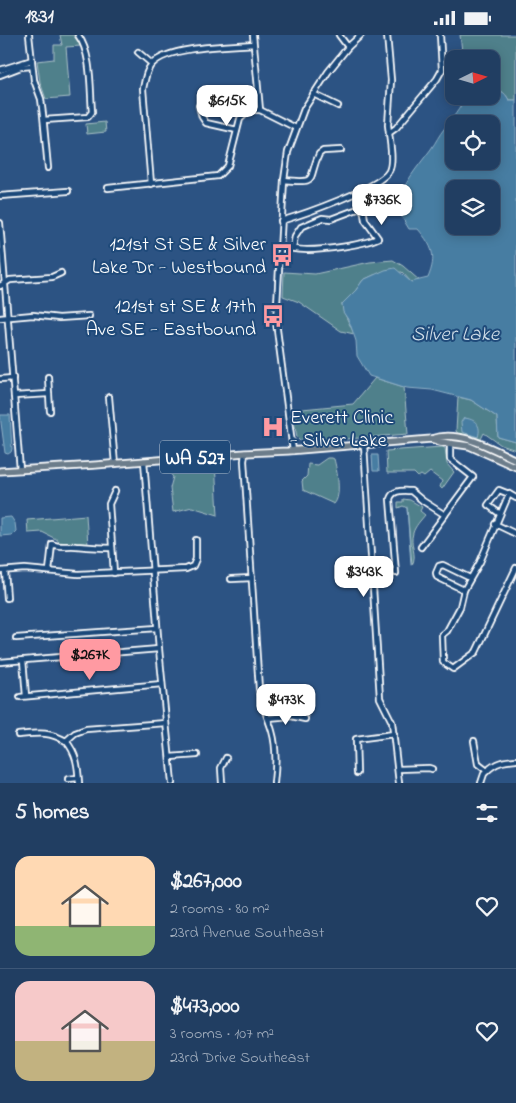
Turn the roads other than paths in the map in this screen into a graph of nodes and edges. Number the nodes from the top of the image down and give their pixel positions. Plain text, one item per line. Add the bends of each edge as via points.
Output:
1 (29, 35) edge
2 (78, 35) edge
3 (253, 35) edge
4 (339, 35) edge
5 (361, 35) edge
6 (387, 35) edge
7 (440, 35) edge
8 (254, 44) junction
9 (348, 47) junction
10 (138, 52) dead end
11 (32, 63) junction
12 (152, 64) junction
13 (0, 70) edge
14 (0, 75) edge
15 (313, 95) junction
16 (199, 105) dead end
17 (338, 106) dead end
18 (260, 110) junction
19 (44, 120) junction
20 (296, 128) junction
21 (237, 130) junction
22 (389, 133) junction
23 (341, 149) dead end
24 (48, 168) dead end
25 (284, 180) junction
26 (151, 184) junction
27 (108, 188) dead end
28 (68, 191) dead end
29 (0, 196) edge
30 (280, 221) junction
31 (0, 223) edge
32 (279, 247) junction
33 (293, 249) junction
34 (61, 273) dead end
35 (6, 283) junction
36 (0, 286) edge
37 (89, 316) dead end
38 (8, 317) junction
39 (0, 318) edge
40 (48, 377) dead end
41 (13, 378) junction
42 (0, 379) edge
43 (50, 394) junction
44 (14, 397) junction
45 (109, 397) dead end
46 (50, 411) dead end
47 (431, 439) junction
48 (450, 443) junction
49 (364, 445) junction
50 (293, 451) junction
51 (245, 453) junction
52 (516, 460) edge
53 (144, 461) junction
54 (115, 464) junction
55 (516, 467) edge
56 (20, 470) junction
57 (0, 471) edge
58 (115, 491) dead end
59 (509, 494) junction
60 (516, 498) edge
61 (500, 514) junction
62 (445, 515) junction
63 (495, 524) junction
64 (516, 534) edge
65 (196, 540) dead end
66 (421, 547) dead end
67 (112, 548) junction
68 (516, 568) edge
69 (2, 571) edge
70 (49, 571) junction
71 (153, 571) junction
72 (114, 573) junction
73 (396, 573) dead end
74 (252, 578) junction
75 (470, 578) junction
76 (231, 579) dead end
77 (464, 589) junction
78 (7, 598) dead end
79 (157, 627) junction
80 (16, 638) dead end
81 (158, 649) junction
82 (23, 660) junction
83 (0, 662) edge
84 (162, 684) junction
85 (268, 718) junction
86 (305, 719) dead end
87 (166, 723) junction
88 (394, 734) junction
89 (18, 735) dead end
90 (66, 741) junction
91 (474, 741) dead end
92 (198, 755) dead end
93 (170, 757) junction
94 (226, 758) dead end
95 (516, 760) edge
96 (398, 769) junction
97 (432, 769) dead end
98 (487, 771) junction
99 (357, 773) dead end
100 (68, 779) dead end
101 (78, 780) edge
102 (172, 783) edge
103 (222, 783) edge
104 (274, 783) edge
105 (399, 783) edge
106 (481, 783) edge

1 - 11 street
2 - 19 street via 86,47 91,115
3 - 8 street
4 - 9 street
5 - 9 street
6 - 22 street via 391,80
7 - 22 street via 442,70 438,79
8 - 12 street via 179,51
8 - 18 street
9 - 15 street
10 - 12 street
11 - 13 street
11 - 14 street
11 - 19 street
12 - 26 street via 143,89
15 - 17 street
15 - 20 street
16 - 21 street via 206,123
18 - 20 street
18 - 21 street via 250,110 245,114
19 - 24 street
20 - 25 street
21 - 26 street via 228,166 218,176
22 - 30 street via 391,164 381,179 366,188
23 - 25 street via 319,154 310,179 301,182
25 - 30 street
26 - 27 street
28 - 29 street
30 - 32 street
31 - 35 street
32 - 33 street
32 - 50 street via 276,322
33 - 33 street via 368,243 378,238 365,220 363,207 301,227 295,236
34 - 35 street
35 - 36 street
35 - 38 street
37 - 38 street
38 - 39 street
38 - 41 street
40 - 43 street
41 - 42 street
41 - 44 street
43 - 44 street
43 - 46 street
44 - 56 street
45 - 54 street
47 - 48 main road, WA 527
47 - 49 main road, WA 527
47 - 52 main road, WA 527 via 439,436 464,439
48 - 55 main road, WA 527 via 480,450
48 - 62 street via 450,459 473,477
49 - 50 main road, WA 527
49 - 88 street via 380,692
50 - 51 main road, WA 527
51 - 53 main road, WA 527
51 - 74 street
53 - 54 main road, WA 527
53 - 71 street
54 - 56 main road, WA 527
56 - 57 main road, WA 527
58 - 67 street via 109,504
59 - 60 street
59 - 61 street
59 - 61 street via 497,491 489,503 489,507
61 - 63 street
62 - 66 street
62 - 73 street via 411,491 391,495
63 - 64 street
63 - 75 street
65 - 71 street via 193,566
67 - 70 street via 58,547 52,544
67 - 72 street
68 - 77 street via 476,651 453,669 443,662 442,635 460,607
69 - 70 street
69 - 78 street
70 - 72 street
71 - 72 street
71 - 79 street
74 - 76 street
74 - 85 street via 259,689
75 - 77 street
75 - 77 street via 443,565 436,573 437,577
79 - 80 street
79 - 81 street
81 - 82 street
81 - 84 street
82 - 83 street
82 - 84 street via 23,697
84 - 87 street
85 - 86 street via 291,715
85 - 104 street via 275,750
87 - 90 street via 86,729
87 - 93 street
88 - 96 street
88 - 99 street via 356,739
89 - 90 street via 46,732
90 - 101 street via 76,758
91 - 98 street via 478,764
92 - 93 street
93 - 102 street
94 - 103 street via 220,768
95 - 98 street via 494,764
96 - 97 street
96 - 105 street
98 - 106 street
100 - 101 street

